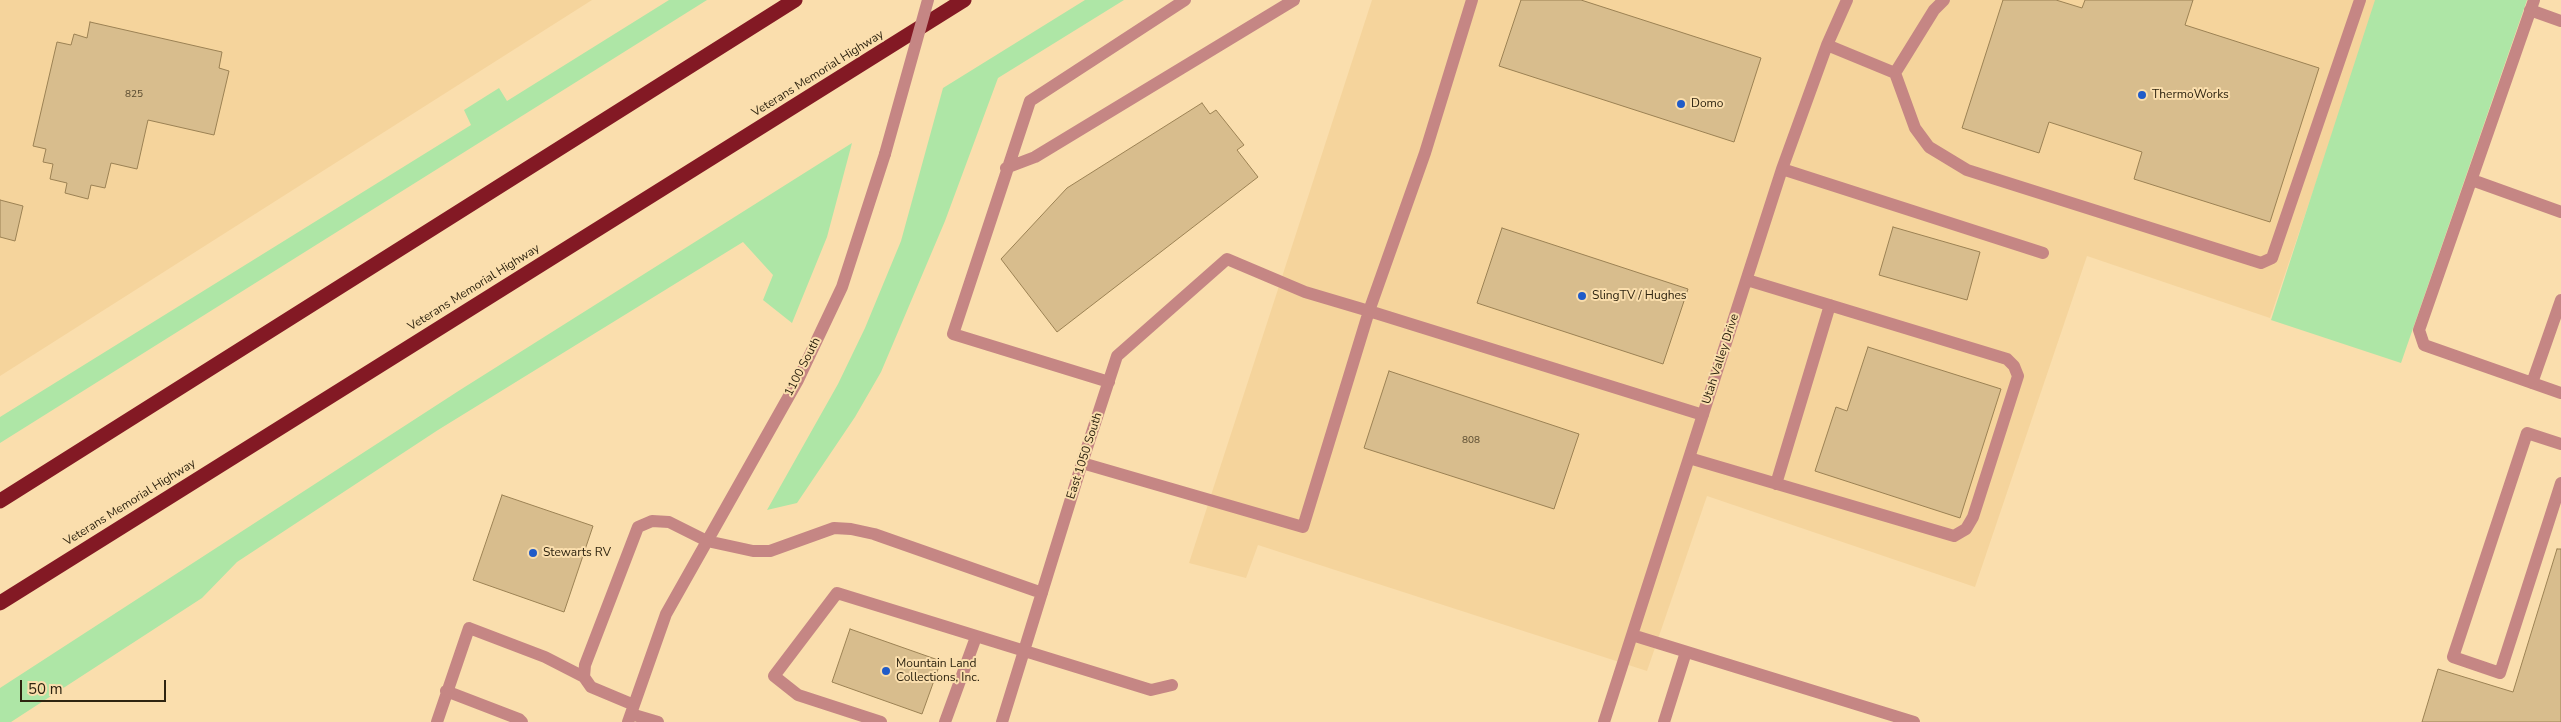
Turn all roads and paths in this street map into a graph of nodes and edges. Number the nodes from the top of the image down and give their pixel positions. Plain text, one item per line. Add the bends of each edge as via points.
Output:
1 (795, 0) edge
2 (928, 0) edge
3 (964, 0) edge
4 (1185, 0) edge
5 (1294, 0) edge
6 (1472, 0) edge
7 (1847, 0) edge
8 (1944, 0) edge
9 (2360, 0) edge
10 (2532, 5) edge
11 (2561, 21) edge
12 (1827, 45) junction
13 (1895, 72) junction
14 (1006, 168) junction
15 (1782, 169) junction
16 (2472, 180) junction
17 (2561, 212) edge
18 (2043, 253) dead end
19 (1747, 280) junction
20 (2561, 300) edge
21 (1830, 305) junction
22 (1369, 311) junction
23 (1108, 382) junction
24 (2532, 383) junction
25 (2561, 393) edge
26 (1703, 415) junction
27 (2561, 444) edge
28 (1689, 458) junction
29 (1082, 463) junction
30 (2561, 483) edge
31 (1776, 484) junction
32 (0, 502) edge
33 (2557, 508) edge
34 (707, 542) junction
35 (1042, 593) junction
36 (0, 603) edge
37 (1632, 635) junction
38 (976, 637) junction
39 (1024, 652) junction
40 (1686, 652) junction
41 (584, 677) junction
42 (1172, 685) dead end
43 (446, 691) junction
44 (631, 714) edge
45 (437, 722) edge
46 (522, 722) edge
47 (658, 722) edge
48 (881, 722) edge
49 (945, 722) edge
50 (1002, 722) edge
51 (1604, 722) edge
52 (1664, 722) edge
53 (1914, 722) edge

1 - 32 highway
2 - 34 street, 1100 South, bridge via 885,154 842,287 798,380
3 - 36 highway, Veterans Memorial Highway
4 - 14 street via 1030,100
5 - 14 street via 1035,157
6 - 22 street via 1425,153
7 - 12 street, Utah Valley Drive
8 - 13 street via 1934,10
9 - 13 street via 2272,258 2262,263 1968,170 1929,147 1915,128
10 - 11 street
10 - 16 street
12 - 13 street
12 - 15 street, Utah Valley Drive
14 - 23 street via 953,334
15 - 18 street
15 - 19 street, Utah Valley Drive
16 - 17 street
16 - 24 street via 2420,330 2424,345
19 - 21 street
19 - 26 street, Utah Valley Drive
20 - 24 street
21 - 31 street
21 - 31 street via 2006,359 2018,376 1973,517 1966,529 1954,536
22 - 23 street, East 1050 South via 1305,292 1227,259 1117,356
22 - 26 street
22 - 29 street via 1303,527
23 - 29 street, East 1050 South
24 - 25 street
26 - 28 street, Utah Valley Drive
27 - 33 street via 2527,433 2453,657 2500,673
28 - 31 street
28 - 37 street, Utah Valley Drive
29 - 35 street, East 1050 South
30 - 33 street
34 - 35 street via 770,551 834,528 851,529 874,534
34 - 41 street via 669,522 652,521 638,527 585,665
34 - 44 street, 1100 South via 666,614
35 - 39 street, East 1050 South
37 - 40 street
37 - 51 street, Utah Valley Drive
38 - 39 street
38 - 48 street via 837,593 774,676 798,695
38 - 49 street
39 - 42 street via 1151,690
39 - 50 street, East 1050 South
40 - 52 street
40 - 53 street
41 - 43 street via 545,657 469,628
41 - 44 street via 591,687
43 - 45 street
43 - 46 street
44 - 47 street

